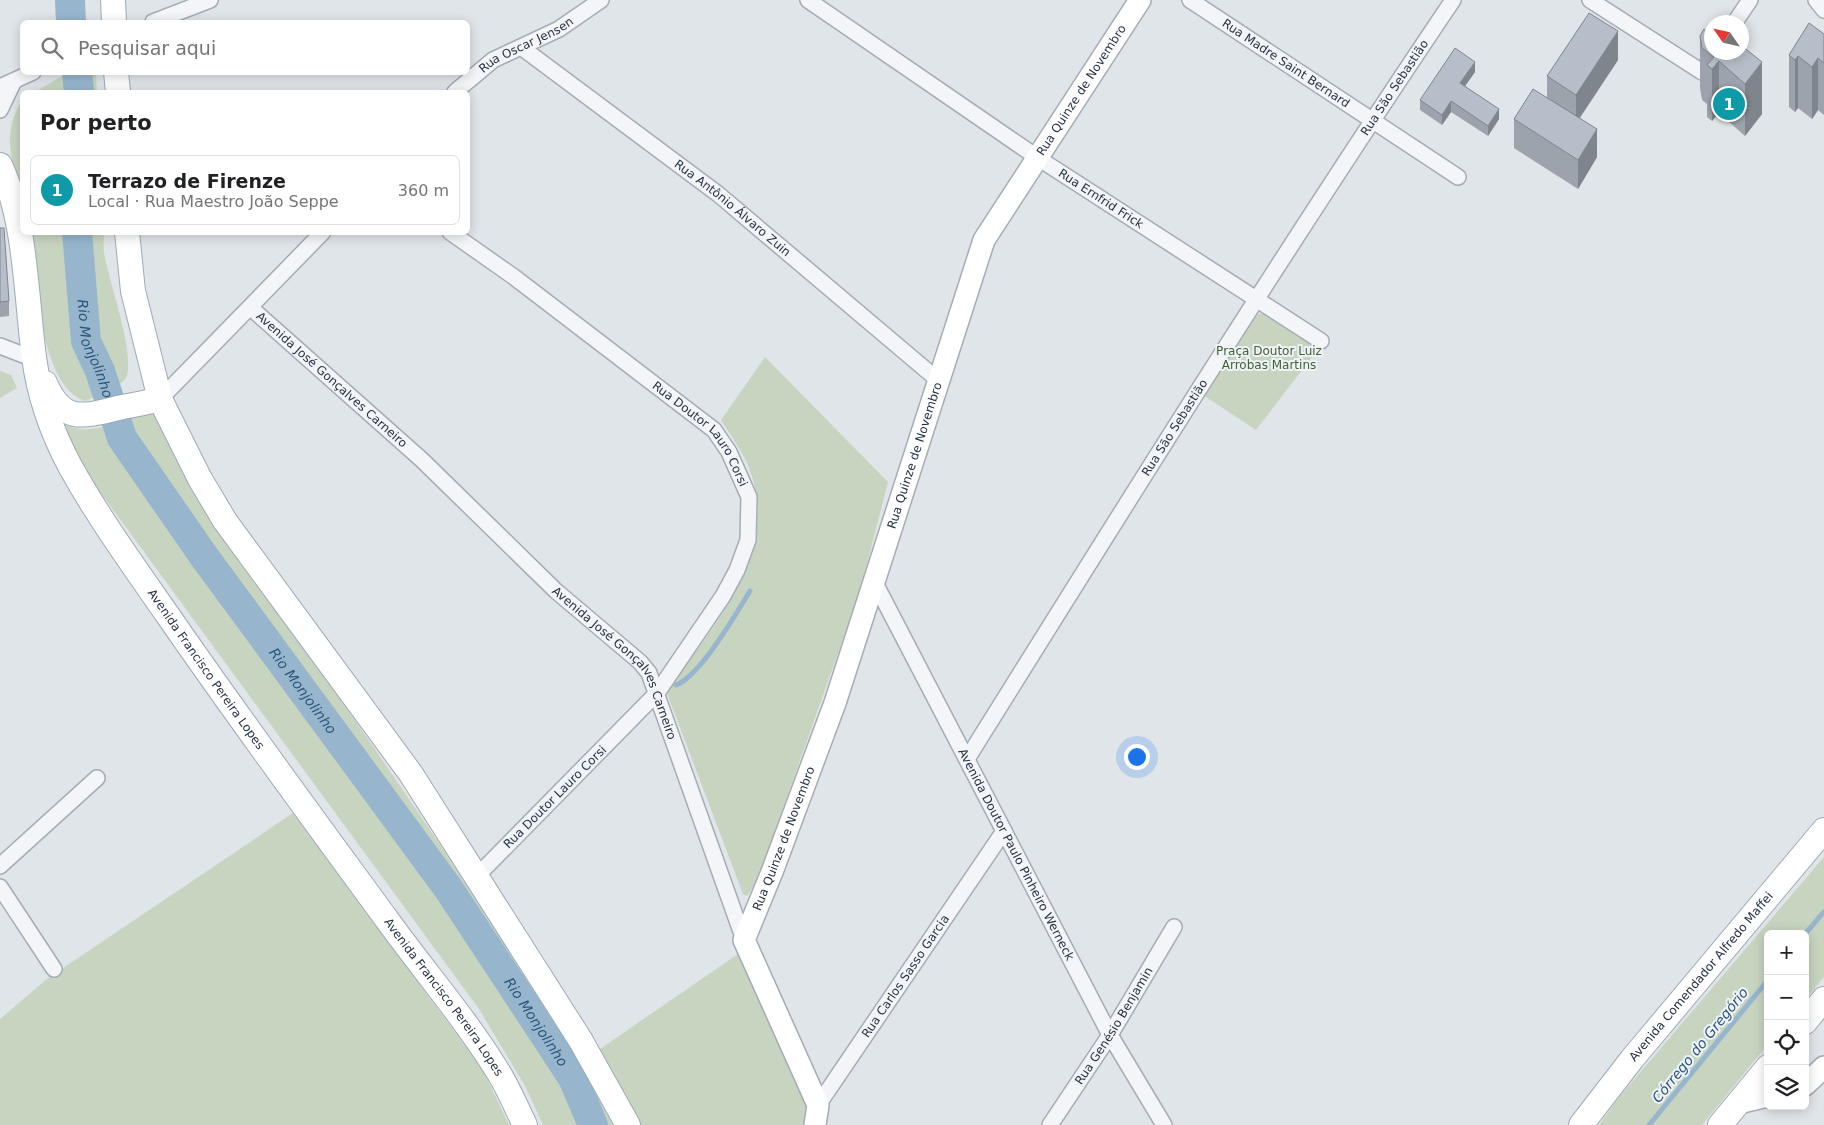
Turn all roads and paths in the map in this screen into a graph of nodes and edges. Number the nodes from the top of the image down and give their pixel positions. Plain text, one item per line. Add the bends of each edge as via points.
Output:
1 (113, 0) edge
2 (210, 0) edge
3 (601, 0) edge
4 (808, 0) edge
5 (1140, 0) edge
6 (1190, 0) edge
7 (1453, 0) edge
8 (1590, 0) edge
9 (1750, 0) edge
10 (1816, 0) edge
11 (1824, 10) edge
12 (1740, 15) edge
13 (114, 20) edge
14 (158, 20) edge
15 (521, 47) junction
16 (1710, 60) edge
17 (27, 75) edge
18 (116, 75) edge
19 (6, 85) edge
20 (118, 90) edge
21 (457, 90) edge
22 (0, 110) edge
23 (1372, 120) junction
24 (1038, 158) junction
25 (0, 165) edge
26 (1458, 177) dead end
27 (127, 235) edge
28 (320, 235) edge
29 (454, 235) edge
30 (1256, 300) junction
31 (251, 308) junction
32 (1321, 341) dead end
33 (0, 346) edge
34 (34, 359) junction
35 (149, 362) junction
36 (938, 380) junction
37 (160, 399) junction
38 (127, 406) junction
39 (875, 582) junction
40 (657, 693) junction
41 (967, 759) junction
42 (97, 778) dead end
43 (1824, 830) edge
44 (1004, 831) junction
45 (0, 866) edge
46 (475, 878) junction
47 (0, 887) edge
48 (1174, 927) dead end
49 (744, 940) junction
50 (54, 969) dead end
51 (1824, 999) edge
52 (1807, 1020) edge
53 (1110, 1035) junction
54 (1824, 1067) edge
55 (1764, 1072) edge
56 (1809, 1081) edge
57 (1764, 1097) edge
58 (1738, 1103) junction
59 (819, 1118) edge
60 (525, 1125) edge
61 (628, 1125) edge
62 (1050, 1125) edge
63 (1164, 1125) edge
64 (1581, 1125) edge
65 (1720, 1125) edge

1 - 13 main road
2 - 14 street
3 - 15 street, Rua Oscar Jensen via 559,28
4 - 24 street, Rua Ernfrid Frick
5 - 24 main road, Rua Quinze de Novembro
6 - 23 street, Rua Madre Saint Bernard
7 - 23 street, Rua São Sebastião
8 - 16 street via 1702,72
9 - 12 street
10 - 11 street
15 - 21 street, Rua Oscar Jensen via 493,60
15 - 36 street, Rua Antônio Álvaro Zuin via 718,194
17 - 19 street
18 - 20 main road
19 - 22 street
23 - 26 street, Rua Madre Saint Bernard
23 - 30 street, Rua São Sebastião
24 - 30 street, Rua Ernfrid Frick
24 - 36 main road, Rua Quinze de Novembro via 984,240
25 - 34 main road, Avenida Francisco Pereira Lopes via 18,226 28,286
27 - 35 main road via 133,290
28 - 31 street
29 - 40 street, Rua Doutor Lauro Corsi via 691,411 714,430 736,466 749,497 748,540 723,596
30 - 32 street, Rua Ernfrid Frick
30 - 41 street, Rua São Sebastião
31 - 37 street
31 - 40 street, Avenida José Gonçalves Carneiro via 422,460 556,591 640,662 649,673
33 - 34 street
34 - 38 main road via 54,402 64,410 82,416
34 - 60 main road, Avenida Francisco Pereira Lopes via 48,421 93,507 240,720 474,1034 499,1073
35 - 37 main road
35 - 38 main road
36 - 39 main road, Rua Quinze de Novembro
37 - 38 main road
37 - 46 main road via 195,470 226,521 411,774
39 - 41 street, Avenida Doutor Paulo Pinheiro Werneck
39 - 49 main road, Rua Quinze de Novembro via 835,703
40 - 46 street, Rua Doutor Lauro Corsi
40 - 49 street, Avenida José Gonçalves Carneiro
41 - 44 street, Avenida Doutor Paulo Pinheiro Werneck
42 - 45 street
43 - 64 main road, Avenida Comendador Alfredo Maffei via 1632,1059
44 - 53 street, Avenida Doutor Paulo Pinheiro Werneck
44 - 59 street, Rua Carlos Sasso Garcia
46 - 61 main road via 581,1041
47 - 50 street
48 - 53 street, Rua Genésio Benjamin
49 - 59 main road, Avenida José Gonçalves Carneiro
51 - 52 main road
53 - 62 street, Rua Genésio Benjamin
53 - 63 street, Avenida Doutor Paulo Pinheiro Werneck
54 - 56 main road
55 - 58 main road
57 - 58 main road
58 - 65 main road

